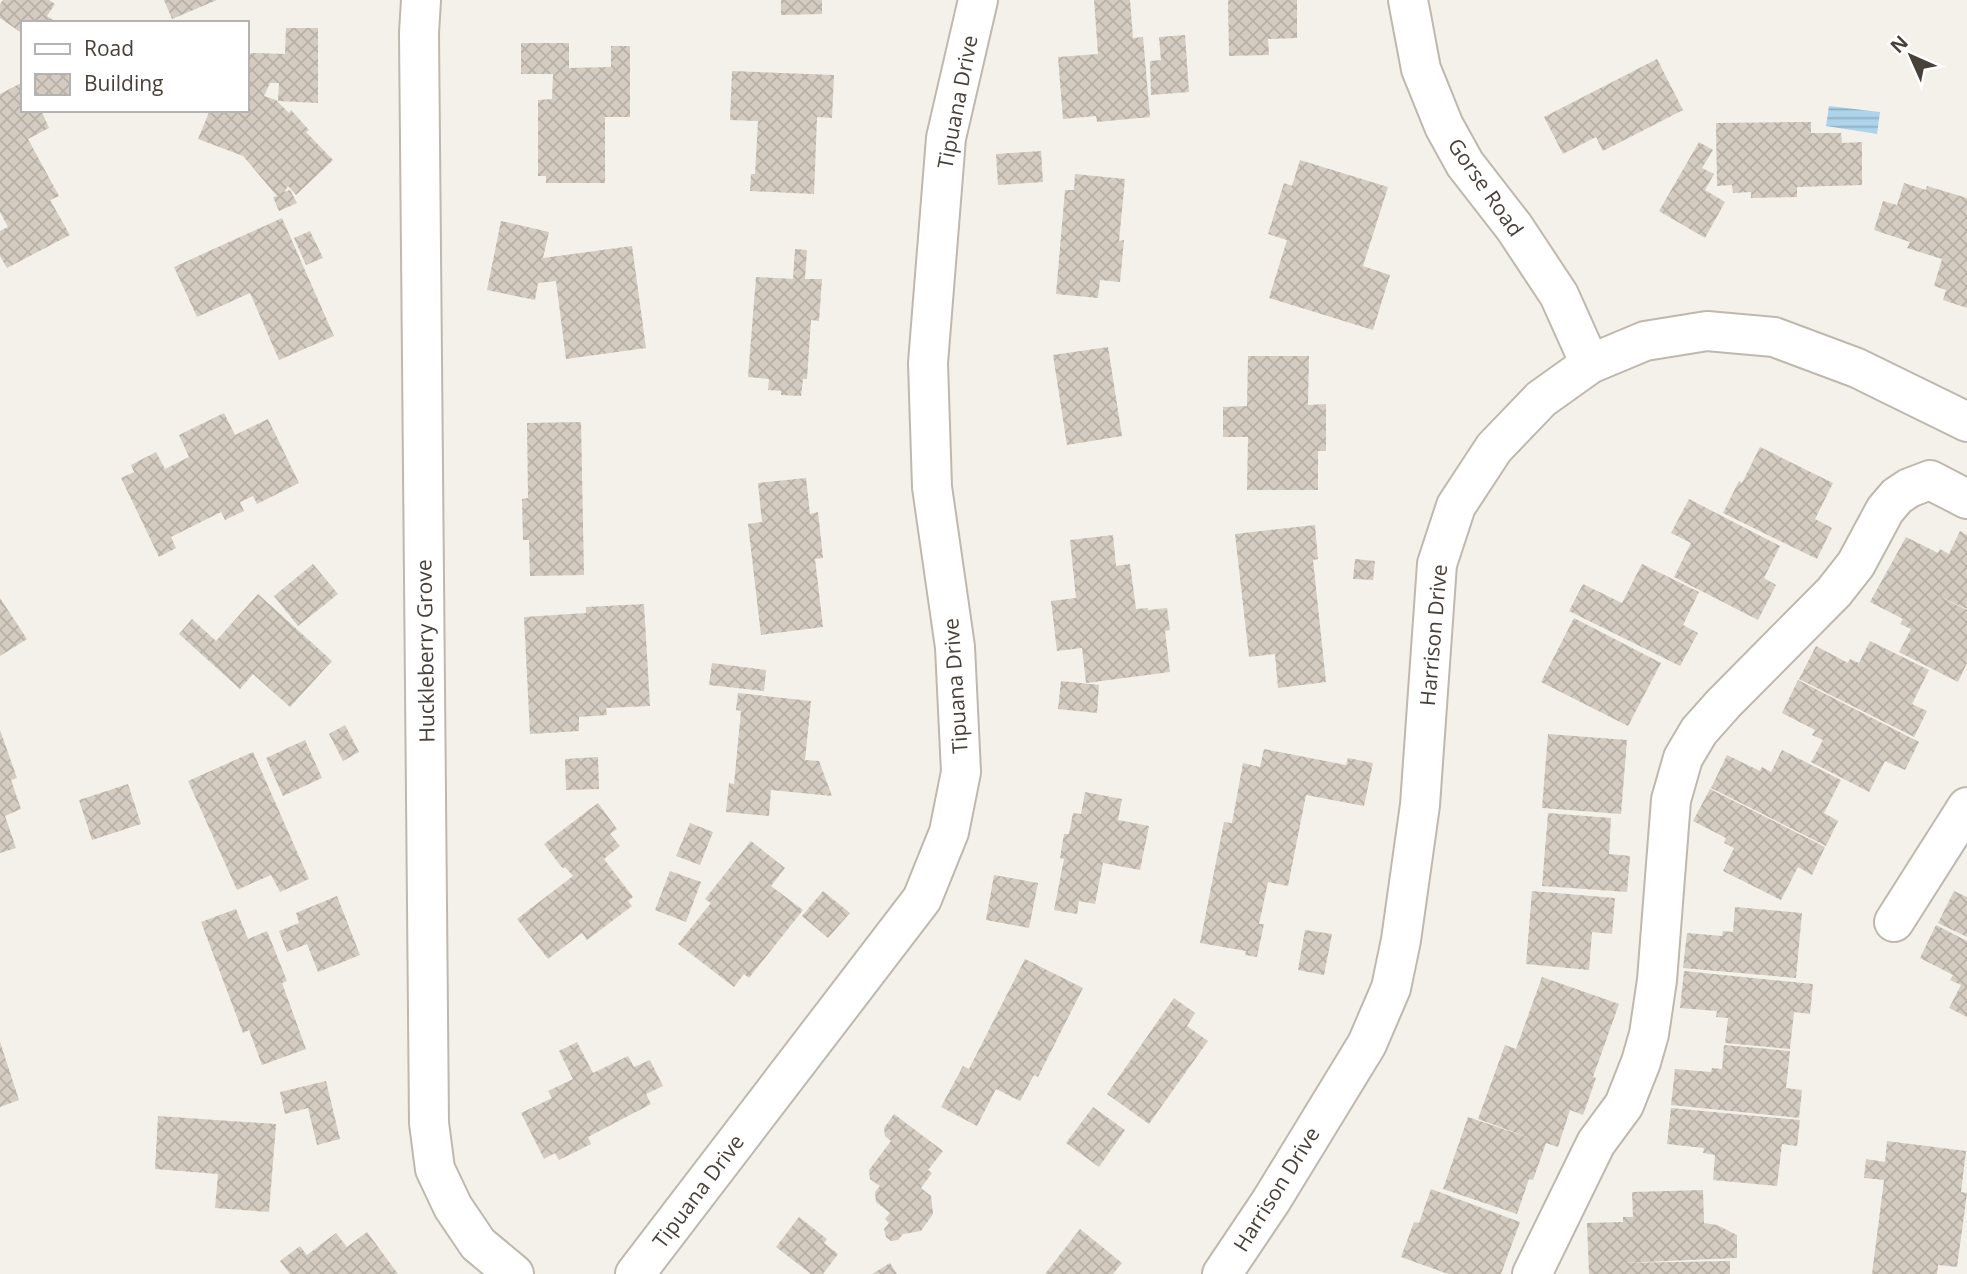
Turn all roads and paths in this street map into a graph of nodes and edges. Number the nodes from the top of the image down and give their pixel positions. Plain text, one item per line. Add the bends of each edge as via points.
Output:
1 (421, 0) edge
2 (978, 0) edge
3 (1408, 0) edge
4 (1590, 364) junction
5 (1967, 422) edge
6 (1967, 499) edge
7 (1967, 807) edge
8 (1894, 922) dead end
9 (514, 1274) edge
10 (635, 1274) edge
11 (1222, 1274) edge
12 (1532, 1274) edge

1 - 9 street, Huckleberry Grove via 429,1123 435,1169 453,1208 478,1244
2 - 10 street, Tipuana Drive via 946,138 928,363 932,487 955,648 961,772 949,832 922,899
3 - 4 street, Gorse Road via 1421,69 1444,126 1465,164 1559,295
4 - 5 street, Harrison Drive via 1645,341 1707,331 1774,337 1857,368
4 - 11 street, Harrison Drive via 1541,399 1494,448 1455,506 1437,564 1420,805 1391,988 1367,1044
6 - 12 street via 1930,480 1896,496 1856,565 1724,703 1683,758 1671,800 1657,980 1641,1062 1623,1105 1596,1143
7 - 8 street

